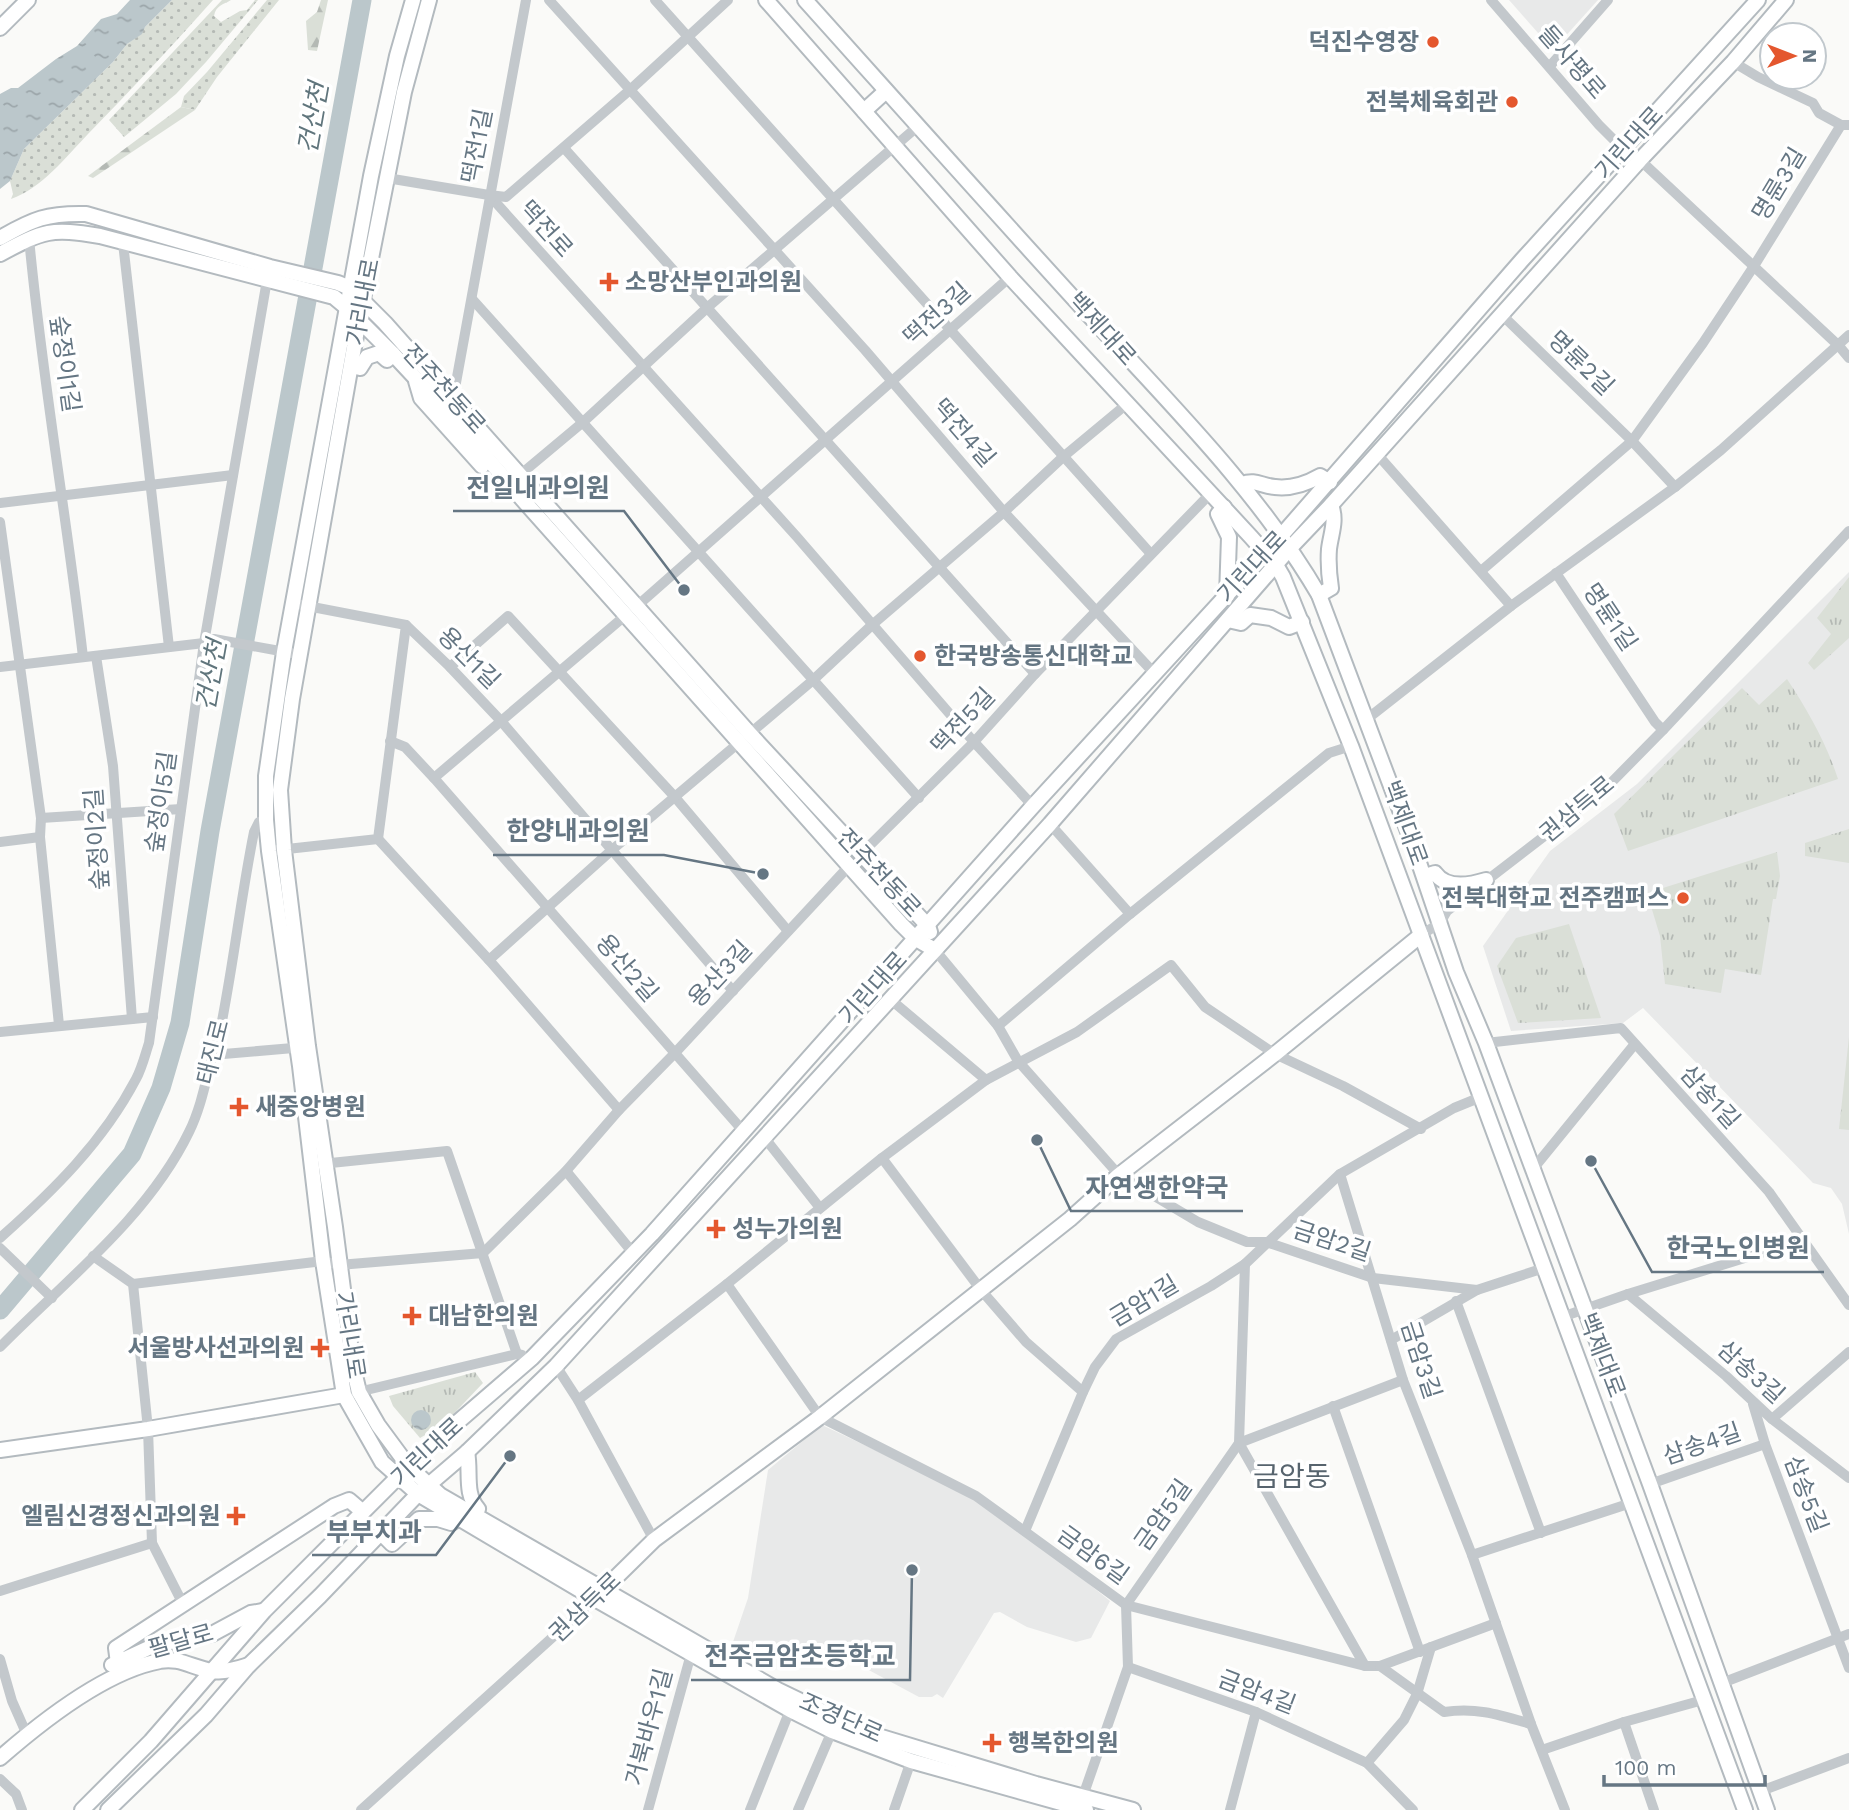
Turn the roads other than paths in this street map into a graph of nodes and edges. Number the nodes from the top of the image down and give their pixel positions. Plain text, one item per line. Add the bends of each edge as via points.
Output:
1 (28, 0) edge
2 (413, 0) edge
3 (429, 0) edge
4 (526, 0) edge
5 (549, 0) edge
6 (655, 0) edge
7 (728, 0) edge
8 (766, 0) edge
9 (805, 0) edge
10 (1491, 0) edge
11 (1608, 0) edge
12 (1758, 0) edge
13 (1786, 0) edge
14 (0, 28) edge
15 (688, 38) junction
16 (1733, 62) junction
17 (1550, 66) junction
18 (631, 89) junction
19 (886, 91) junction
20 (864, 111) junction
21 (1845, 125) edge
22 (917, 127) junction
23 (894, 146) junction
24 (564, 148) junction
25 (1623, 149) junction
26 (1640, 160) junction
27 (387, 178) junction
28 (489, 195) junction
29 (832, 199) junction
30 (0, 238) edge
31 (29, 239) junction
32 (123, 243) junction
33 (773, 251) junction
34 (0, 254) edge
35 (1754, 266) junction
36 (271, 277) junction
37 (1010, 277) junction
38 (341, 289) junction
39 (473, 300) junction
40 (364, 302) junction
41 (346, 307) junction
42 (708, 307) junction
43 (1502, 315) junction
44 (359, 319) junction
45 (950, 331) junction
46 (1849, 335) edge
47 (1839, 346) junction
48 (393, 354) junction
49 (1849, 358) edge
50 (351, 366) junction
51 (642, 366) junction
52 (415, 377) junction
53 (892, 382) junction
54 (453, 399) junction
55 (1128, 403) junction
56 (582, 423) junction
57 (826, 438) junction
58 (1632, 441) junction
59 (1377, 454) junction
60 (1063, 457) junction
61 (233, 475) junction
62 (515, 479) junction
63 (1330, 482) junction
64 (150, 484) junction
65 (1242, 484) junction
66 (1675, 487) junction
67 (1210, 493) junction
68 (61, 496) junction
69 (761, 499) junction
70 (0, 503) edge
71 (1331, 505) junction
72 (1224, 507) junction
73 (1004, 512) junction
74 (540, 519) junction
75 (0, 522) edge
76 (1849, 531) edge
77 (1286, 542) junction
78 (699, 554) junction
79 (1150, 554) junction
80 (1266, 554) junction
81 (1276, 565) junction
82 (940, 569) junction
83 (1481, 571) junction
84 (1556, 573) junction
85 (1319, 595) junction
86 (1227, 596) junction
87 (301, 605) junction
88 (1511, 606) junction
89 (632, 611) junction
90 (1095, 611) junction
91 (1228, 620) junction
92 (1302, 622) junction
93 (406, 625) junction
94 (873, 625) junction
95 (209, 641) junction
96 (169, 647) junction
97 (280, 652) junction
98 (300, 654) junction
99 (96, 656) junction
100 (83, 657) junction
101 (19, 666) junction
102 (0, 667) edge
103 (450, 667) junction
104 (559, 670) junction
105 (1154, 673) junction
106 (1035, 674) junction
107 (812, 681) junction
108 (1367, 719) junction
109 (501, 721) junction
110 (1663, 730) junction
111 (745, 738) junction
112 (390, 741) junction
113 (974, 742) junction
114 (1351, 746) junction
115 (434, 778) junction
116 (674, 796) junction
117 (919, 798) junction
118 (1033, 806) junction
119 (181, 809) junction
120 (116, 813) junction
121 (41, 818) junction
122 (265, 820) junction
123 (1049, 824) junction
124 (40, 837) junction
125 (378, 839) junction
126 (0, 842) edge
127 (613, 849) junction
128 (277, 851) junction
129 (861, 854) junction
130 (850, 865) junction
131 (1424, 876) junction
132 (1486, 880) junction
133 (548, 908) junction
134 (1130, 914) junction
135 (1440, 923) junction
136 (928, 926) junction
137 (788, 931) junction
138 (1421, 935) junction
139 (916, 939) junction
140 (935, 950) junction
141 (489, 960) junction
142 (733, 991) junction
143 (890, 999) junction
144 (153, 1017) junction
145 (132, 1018) junction
146 (59, 1025) junction
147 (998, 1026) junction
148 (0, 1032) edge
149 (1486, 1043) junction
150 (1634, 1045) junction
151 (302, 1047) junction
152 (674, 1054) junction
153 (1275, 1054) junction
154 (212, 1055) junction
155 (1018, 1062) junction
156 (986, 1080) junction
157 (1480, 1097) junction
158 (619, 1110) junction
159 (1421, 1129) junction
160 (744, 1132) junction
161 (764, 1137) junction
162 (882, 1158) junction
163 (318, 1165) junction
164 (1533, 1169) junction
165 (566, 1171) junction
166 (1340, 1174) junction
167 (1119, 1175) junction
168 (821, 1208) junction
169 (0, 1238) edge
170 (1803, 1240) junction
171 (1266, 1242) junction
172 (3, 1251) edge
173 (483, 1253) junction
174 (634, 1253) junction
175 (93, 1256) junction
176 (323, 1261) junction
177 (1245, 1264) junction
178 (339, 1265) junction
179 (1544, 1268) junction
180 (1373, 1278) junction
181 (133, 1284) junction
182 (727, 1284) junction
183 (981, 1290) junction
184 (1477, 1290) junction
185 (49, 1294) junction
186 (1628, 1294) junction
187 (1456, 1301) junction
188 (1849, 1305) edge
189 (1584, 1308) junction
190 (1562, 1317) junction
191 (1391, 1340) junction
192 (0, 1347) edge
193 (1849, 1352) edge
194 (517, 1354) junction
195 (532, 1357) junction
196 (556, 1366) junction
197 (1403, 1380) junction
198 (1083, 1392) junction
199 (351, 1393) junction
200 (578, 1400) junction
201 (1752, 1402) junction
202 (1333, 1406) junction
203 (820, 1417) junction
204 (1772, 1419) junction
205 (148, 1429) junction
206 (1239, 1443) junction
207 (1765, 1444) junction
208 (0, 1450) edge
209 (467, 1452) junction
210 (404, 1472) junction
211 (1849, 1478) edge
212 (1650, 1484) junction
213 (422, 1489) junction
214 (1631, 1503) junction
215 (363, 1512) junction
216 (475, 1516) junction
217 (459, 1518) junction
218 (1025, 1531) junction
219 (381, 1533) junction
220 (1541, 1533) junction
221 (654, 1540) junction
222 (152, 1543) junction
223 (1472, 1555) junction
224 (0, 1591) edge
225 (598, 1595) junction
226 (183, 1604) junction
227 (1126, 1605) junction
228 (264, 1611) junction
229 (1496, 1623) junction
230 (1843, 1636) edge
231 (1425, 1649) junction
232 (691, 1654) junction
233 (0, 1659) edge
234 (118, 1663) junction
235 (249, 1665) junction
236 (1365, 1666) junction
237 (1380, 1666) junction
238 (1128, 1667) junction
239 (1849, 1668) edge
240 (212, 1671) junction
241 (108, 1679) junction
242 (1722, 1683) junction
243 (1417, 1694) junction
244 (1703, 1700) junction
245 (790, 1710) junction
246 (1256, 1712) junction
247 (1624, 1722) junction
248 (1531, 1724) junction
249 (832, 1731) junction
250 (27, 1734) junction
251 (1542, 1750) junction
252 (0, 1758) edge
253 (1849, 1758) edge
254 (911, 1761) junction
255 (1367, 1763) junction
256 (0, 1779) edge
257 (1761, 1791) junction
258 (1084, 1803) edge
259 (1065, 1807) edge
260 (22, 1810) edge
261 (82, 1810) edge
262 (108, 1810) edge
263 (361, 1810) edge
264 (648, 1810) edge
265 (750, 1810) edge
266 (798, 1810) edge
267 (894, 1810) edge
268 (1133, 1810) edge
269 (1230, 1810) edge
270 (1413, 1810) edge
271 (1565, 1810) edge
272 (1654, 1810) edge
273 (1745, 1810) edge
274 (1768, 1810) edge

1 - 14 street
2 - 38 street, 가리내로
3 - 27 street, 가리내로
4 - 28 street, 떡전1길
5 - 18 street
6 - 15 street
7 - 15 street
8 - 20 street, 백제대로
9 - 19 street, 백제대로
10 - 17 street, 들사평로
11 - 17 street
12 - 25 street, 기린대로
13 - 16 street, 기린대로
15 - 18 street
15 - 29 street
16 - 21 street
16 - 26 street, 기린대로
17 - 25 street, 들사평로
18 - 24 street
18 - 33 street
19 - 20 street
19 - 22 street, 백제대로
20 - 23 street, 백제대로
21 - 35 street, 명륜3길
22 - 23 street
22 - 65 street, 백제대로
23 - 29 street
23 - 37 street, 백제대로
24 - 28 street via 506,197
24 - 42 street
25 - 63 street, 기린대로
26 - 35 street, 명륜3길
26 - 43 street, 기린대로
27 - 28 street, 떡전로
27 - 40 street, 가리내로
28 - 39 street, 떡전1길
28 - 51 street, 떡전로
29 - 33 street
29 - 45 street
30 - 36 street via 45,216 86,214
31 - 32 street via 46,231 65,230
31 - 34 street
31 - 68 street, 숲정이1길
32 - 36 street
32 - 64 street
33 - 42 street
33 - 53 street
35 - 47 street, 명륜3길
35 - 58 street, 명륜3길
36 - 38 street
36 - 61 street, 숲정이5길
37 - 45 street, 떡전3길
37 - 55 street, 백제대로
38 - 40 street, 전주천동로
38 - 41 street, 가리내로
39 - 54 street, 떡전1길
39 - 56 street
40 - 44 street, 가리내로
40 - 54 street, 전주천동로
41 - 44 street, 전주천동로
41 - 87 street, 가리내로
42 - 51 street
42 - 57 street
43 - 58 street, 명륜2길
43 - 59 street, 기린대로
44 - 48 street, 전주천동로
44 - 50 street, 가리내로
45 - 53 street, 떡전3길
45 - 60 street
46 - 47 street
47 - 49 street, 명륜3길
47 - 66 street
48 - 50 street via 387,360 379,353 367,358 360,368
48 - 52 street, 전주천동로
50 - 87 street, 가리내로
51 - 56 street
51 - 69 street, 떡전로
52 - 62 street, 전주천동로
52 - 74 street via 426,404 534,522
53 - 57 street, 떡전3길
53 - 73 street, 떡전4길
54 - 62 street, 전주천동로
55 - 60 street
55 - 67 street, 백제대로
56 - 62 street
56 - 78 street
57 - 69 street, 떡전3길
57 - 82 street
58 - 66 street, 명륜2길
58 - 83 street
59 - 71 street, 기린대로
59 - 83 street
60 - 73 street
60 - 79 street
61 - 64 street
61 - 95 street, 숲정이5길
62 - 74 street, 전주천동로
62 - 89 street, 전주천동로
63 - 65 street via 1320,476 1294,487 1252,480
63 - 77 street, 기린대로
64 - 68 street
64 - 96 street
65 - 77 street, 백제대로
66 - 84 street
67 - 72 street, 백제대로
67 - 79 street, 떡전5길
68 - 70 street
68 - 100 street, 숲정이1길
69 - 78 street, 떡전3길
69 - 94 street
71 - 77 street, 기린대로
71 - 85 street via 1335,517 1329,550 1332,588
72 - 80 street, 백제대로
72 - 86 street via 1218,514 1229,537
73 - 82 street
73 - 90 street, 떡전4길
74 - 89 street, 전주천동로
75 - 101 street
76 - 110 street, 권삼득로
77 - 80 street, 기린대로
77 - 81 street, 기린대로
77 - 85 street, 백제대로
78 - 89 street, 떡전3길
78 - 107 street
79 - 90 street, 떡전5길
80 - 81 street, 백제대로
80 - 86 street, 기린대로
81 - 91 street, 기린대로
81 - 92 street, 백제대로
82 - 94 street
82 - 106 street
83 - 88 street
84 - 88 street, 명륜1길
84 - 110 street, 명륜1길
85 - 108 street, 백제대로
86 - 105 street, 기린대로
87 - 93 street
87 - 97 street, 가리내로
87 - 98 street, 가리내로
88 - 108 street, 명륜1길
89 - 104 street, 용산1길
89 - 111 street, 전주천동로
90 - 105 street, 떡전4길
90 - 106 street, 떡전5길
91 - 92 street via 1241,622 1250,615 1289,627
91 - 123 street, 기린대로
92 - 114 street, 백제대로
93 - 103 street, 용산1길
93 - 112 street
94 - 107 street
94 - 113 street
95 - 96 street
95 - 97 street
95 - 119 street, 숲정이5길
96 - 99 street
97 - 98 street
97 - 122 street, 가리내로
98 - 128 street, 가리내로 via 280,790
99 - 100 street
99 - 120 street, 숲정이2길
100 - 101 street
101 - 102 street
101 - 121 street
103 - 104 street via 508,616
103 - 109 street, 용산1길
104 - 109 street, 용산1길
104 - 116 street
105 - 118 street, 기린대로
106 - 113 street, 떡전5길
107 - 111 street
107 - 117 street
108 - 131 street, 백제대로
109 - 115 street, 용산1길
109 - 127 street, 용산1길
110 - 132 street, 권삼득로 via 1603,791
111 - 116 street
111 - 129 street, 전주천동로
111 - 130 street, 전주천동로
112 - 115 street via 405,747
112 - 125 street
113 - 117 street, 떡전5길
113 - 118 street
114 - 134 street via 1329,753
114 - 138 street, 백제대로
115 - 133 street, 용산2길
116 - 127 street
116 - 137 street
117 - 129 street, 떡전5길
118 - 136 street, 기린대로
119 - 120 street
119 - 144 street, 숲정이5길
120 - 121 street
120 - 145 street, 숲정이2길
121 - 124 street
122 - 128 street, 가리내로
122 - 154 street, 태진로 via 254,832 221,1029
123 - 134 street
123 - 140 street, 기린대로
124 - 126 street
124 - 146 street
125 - 128 street
125 - 141 street
127 - 133 street
127 - 142 street
128 - 151 street, 가리내로
129 - 136 street, 전주천동로
130 - 137 street, 용산3길
130 - 139 street, 전주천동로
131 - 132 street via 1435,873 1455,884
131 - 135 street, 백제대로
132 - 135 street, 권삼득로 via 1447,911
133 - 141 street
133 - 152 street, 용산2길
134 - 147 street
135 - 138 street, 권삼득로
135 - 149 street, 백제대로
136 - 139 street, 기린대로
136 - 140 street, 전주천동로
137 - 142 street, 용산3길
138 - 153 street, 권삼득로
138 - 157 street, 백제대로
139 - 140 street, 전주천동로
139 - 160 street, 기린대로
140 - 143 street, 기린대로
140 - 147 street, 기린대로
141 - 158 street
142 - 152 street, 용산3길
143 - 156 street
143 - 161 street, 기린대로
144 - 145 street
144 - 169 street, 숲정이5길 via 136,1081 107,1128 43,1200
145 - 146 street
146 - 148 street
147 - 155 street, 기린대로
149 - 150 street, 삼송1길 via 1621,1028
149 - 164 street, 백제대로
150 - 164 street
150 - 170 street, 삼송1길 via 1769,1192
151 - 154 street
151 - 163 street, 가리내로
152 - 158 street, 용산3길
152 - 160 street
153 - 155 street via 1205,1007 1171,965 1077,1032
153 - 159 street
153 - 167 street, 권삼득로
154 - 175 street, 태진로 via 199,1107 176,1156 148,1196
155 - 156 street
155 - 167 street, 기린대로
156 - 162 street
157 - 159 street
157 - 179 street, 백제대로
158 - 165 street, 용산3길
159 - 166 street
160 - 174 street, 기린대로
161 - 168 street
161 - 196 street, 기린대로
162 - 168 street
162 - 183 street
163 - 173 street via 447,1151
163 - 176 street, 가리내로
163 - 178 street, 가리내로
164 - 189 street, 백제대로
165 - 173 street, 용산3길
165 - 174 street
166 - 171 street
166 - 180 street, 금암3길
167 - 171 street, 금암2길 via 1198,1222 1247,1242
167 - 183 street, 권삼득로
168 - 182 street
170 - 186 street
170 - 188 street, 삼송1길
171 - 177 street
171 - 180 street, 금암2길
172 - 185 street
173 - 178 street
173 - 194 street
174 - 195 street, 기린대로
175 - 181 street
175 - 185 street, 태진로
176 - 178 street
176 - 181 street, 가리내로
176 - 199 street, 가리내로
177 - 198 street, 금암1길 via 1116,1339
177 - 206 street
178 - 199 street, 가리내로 via 353,1367
179 - 184 street, 금암2길
179 - 190 street, 백제대로
180 - 184 street, 금암2길
180 - 191 street, 금암3길
181 - 205 street
182 - 200 street
182 - 203 street
183 - 198 street via 1026,1342
183 - 203 street, 권삼득로
184 - 187 street
185 - 192 street, 태진로
186 - 189 street
186 - 201 street, 삼송3길
187 - 191 street
187 - 220 street
189 - 190 street
189 - 212 street, 백제대로
190 - 214 street, 백제대로
191 - 197 street, 금암3길
193 - 204 street
194 - 195 street
194 - 199 street
195 - 210 street, 기린대로
196 - 200 street
196 - 209 street, 기린대로
197 - 202 street
197 - 223 street, 금암3길
198 - 218 street, 금암1길
199 - 205 street
199 - 210 street, 가리내로 via 382,1462
200 - 221 street
201 - 204 street, 삼송3길
201 - 207 street, 삼송4길
202 - 206 street
202 - 231 street via 1381,1545
203 - 218 street, 금암6길 via 976,1496
203 - 221 street, 권삼득로
204 - 211 street, 삼송3길
205 - 208 street
205 - 222 street, 팔달로
206 - 227 street, 금암5길
206 - 236 street
207 - 212 street, 삼송4길
207 - 230 street, 삼송5길
209 - 213 street, 기린대로
209 - 216 street via 468,1488 478,1509
210 - 213 street, 가리내로
210 - 215 street, 기린대로
212 - 242 street, 백제대로
213 - 216 street, 조경단로
213 - 217 street, 조경단로
213 - 219 street, 기린대로
214 - 220 street
214 - 244 street, 백제대로
215 - 226 street via 349,1500 334,1506
215 - 228 street, 기린대로
216 - 225 street, 조경단로
217 - 219 street via 451,1523 419,1520 392,1545
217 - 225 street, 조경단로
218 - 227 street, 금암6길
219 - 235 street, 기린대로
220 - 223 street
221 - 225 street, 권삼득로
222 - 224 street
222 - 226 street, 팔달로
223 - 229 street, 금암3길
225 - 232 street, 조경단로
225 - 258 street, 조경단로 via 865,1732
225 - 263 street, 권삼득로
226 - 234 street via 116,1647
227 - 236 street, 금암6길
227 - 238 street
228 - 234 street, 팔달로 via 212,1633 155,1645
228 - 240 street, 기린대로
229 - 231 street, 금암6길
229 - 248 street, 금암3길
230 - 239 street, 삼송5길
230 - 242 street
231 - 237 street, 금암6길
231 - 243 street
232 - 245 street, 조경단로
232 - 264 street, 거북바우1길
233 - 250 street
234 - 241 street, 팔달로 via 111,1665
235 - 240 street, 팔달로
235 - 262 street, 기린대로 via 206,1716
236 - 237 street, 금암6길
237 - 243 street
238 - 246 street, 금암4길
238 - 258 street
240 - 241 street, 팔달로 via 177,1660 159,1661
240 - 261 street, 기린대로
241 - 250 street, 팔달로
242 - 257 street, 백제대로
243 - 248 street via 1444,1712 1488,1712
243 - 255 street via 1404,1720
244 - 247 street
244 - 273 street, 백제대로
245 - 249 street, 조경단로
245 - 265 street
246 - 255 street, 금암4길
246 - 269 street
247 - 251 street
247 - 272 street
248 - 251 street, 금암3길
249 - 254 street, 조경단로
249 - 266 street
250 - 252 street, 팔달로
251 - 271 street, 금암3길
253 - 257 street
254 - 259 street, 조경단로
254 - 267 street
255 - 270 street, 금암4길
256 - 260 street via 16,1794
257 - 274 street, 백제대로
258 - 259 street, 조경단로
258 - 268 street, 조경단로

